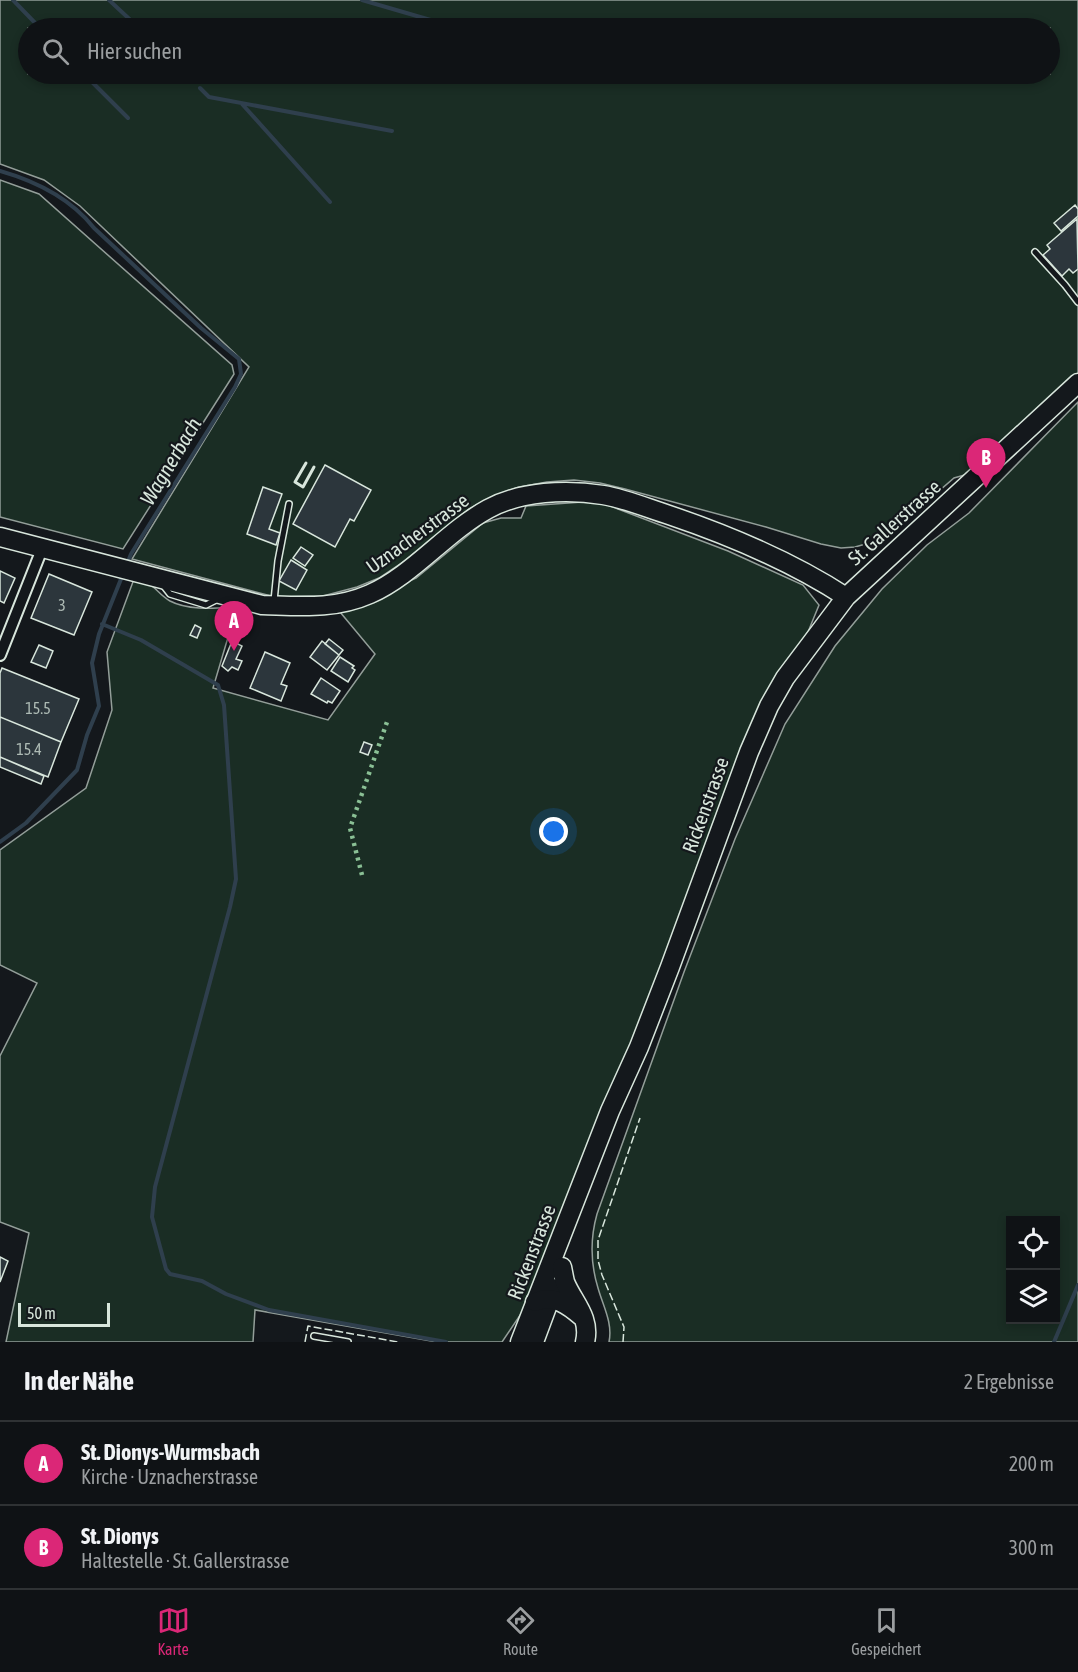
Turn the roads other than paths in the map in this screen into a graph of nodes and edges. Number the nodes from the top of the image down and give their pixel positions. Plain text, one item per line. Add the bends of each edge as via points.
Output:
1 (1035, 252) dead end
2 (1078, 302) edge
3 (1078, 383) edge
4 (289, 504) dead end
5 (0, 537) edge
6 (42, 549) junction
7 (846, 597) junction
8 (273, 606) junction
9 (0, 656) edge
10 (639, 1047) junction
11 (562, 1268) junction
12 (543, 1300) junction
13 (584, 1318) junction
14 (314, 1336) dead end
15 (348, 1342) edge
16 (520, 1342) edge
17 (534, 1342) edge
18 (585, 1342) edge

1 - 2 lane
3 - 7 main road, St. Gallerstrasse
4 - 8 lane
5 - 6 main road, Uznacherstrasse
6 - 8 main road, Uznacherstrasse
6 - 9 street
7 - 8 main road, Uznacherstrasse via 819,579 735,539 623,500 570,492 516,499 489,509 370,594 340,604
7 - 10 main road, Rickenstrasse via 785,678 769,706
10 - 11 main road, Rickenstrasse via 633,1079
10 - 12 main road, Rickenstrasse via 610,1111
11 - 12 main road, Rickenstrasse
11 - 13 main road
12 - 13 main road via 569,1306
12 - 16 main road, Rickenstrasse
12 - 17 main road, Rickenstrasse
13 - 18 main road
14 - 15 lane

